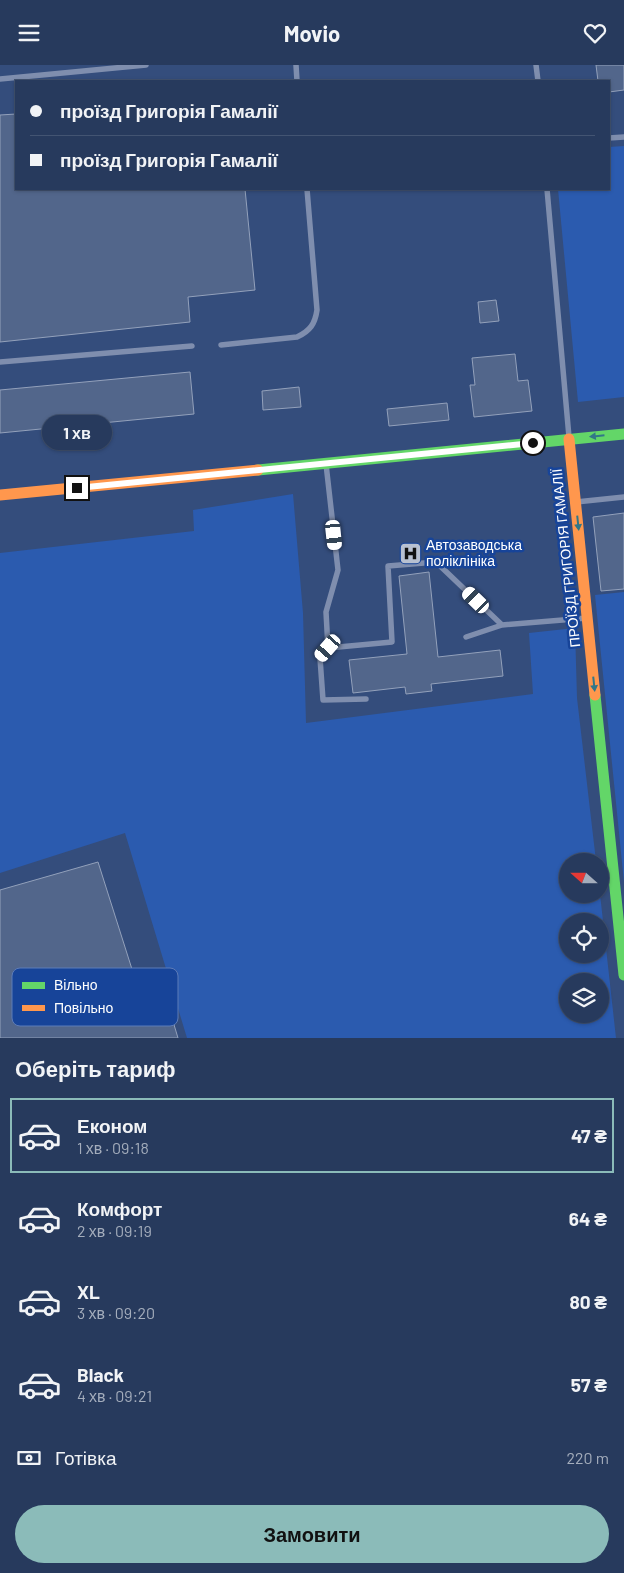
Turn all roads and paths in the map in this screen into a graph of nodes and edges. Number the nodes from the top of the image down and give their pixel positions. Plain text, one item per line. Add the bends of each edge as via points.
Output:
1 (146, 65) edge
2 (296, 65) edge
3 (536, 65) edge
4 (0, 79) edge
5 (297, 80) edge
6 (538, 80) edge
7 (624, 137) edge
8 (610, 138) edge
9 (307, 190) edge
10 (547, 190) edge
11 (221, 345) dead end
12 (192, 346) dead end
13 (0, 363) edge
14 (624, 434) edge
15 (569, 439) junction
16 (326, 464) junction
17 (0, 495) edge
18 (624, 497) edge
19 (576, 502) junction
20 (588, 618) junction
21 (502, 625) junction
22 (466, 637) dead end
23 (328, 648) junction
24 (366, 699) dead end
25 (624, 975) edge

1 - 4 lane
2 - 5 lane
3 - 6 lane
7 - 8 lane
9 - 11 lane via 317,309 315,321 307,333 297,337
10 - 15 lane
12 - 13 lane
14 -> 15 street
15 - 16 street
15 - 19 street, ПРОЇЗД ГРИГОРІЯ ГАМАЛІЇ
16 - 17 street
16 - 23 lane via 338,570 326,612
18 - 19 lane
19 -> 20 street, ПРОЇЗД ГРИГОРІЯ ГАМАЛІЇ
20 - 21 lane
20 -> 25 street, ПРОЇЗД ГРИГОРІЯ ГАМАЛІЇ
21 - 22 lane
21 - 23 lane via 436,561 388,567 392,642
23 - 24 lane via 320,658 323,700

